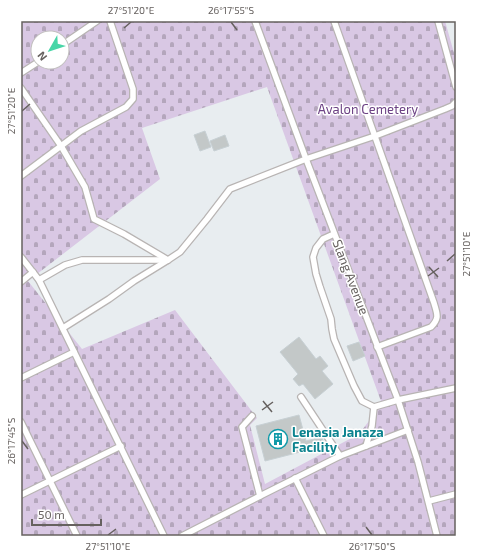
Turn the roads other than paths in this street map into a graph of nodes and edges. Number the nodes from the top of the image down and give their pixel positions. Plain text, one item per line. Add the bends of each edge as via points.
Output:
1 (97, 21) edge
2 (110, 21) edge
3 (255, 21) edge
4 (334, 21) edge
5 (438, 21) edge
6 (70, 40) edge
7 (30, 68) edge
8 (21, 74) edge
9 (456, 87) edge
10 (21, 88) edge
11 (456, 102) edge
12 (375, 136) junction
13 (61, 146) junction
14 (306, 159) junction
15 (21, 176) edge
16 (334, 234) junction
17 (21, 257) edge
18 (168, 260) junction
19 (33, 272) junction
20 (39, 280) junction
21 (21, 282) edge
22 (63, 328) junction
23 (377, 347) junction
24 (74, 352) junction
25 (21, 378) edge
26 (456, 388) edge
27 (301, 397) dead end
28 (398, 400) junction
29 (374, 407) junction
30 (252, 416) dead end
31 (21, 422) edge
32 (408, 430) junction
33 (121, 446) junction
34 (366, 446) junction
35 (340, 456) junction
36 (295, 478) junction
37 (50, 481) junction
38 (456, 494) edge
39 (21, 495) edge
40 (260, 496) junction
41 (429, 501) junction
42 (77, 536) edge
43 (164, 536) edge
44 (182, 536) edge
45 (324, 536) edge
46 (437, 536) edge

1 - 6 lane
2 - 13 lane via 133,88 133,99 126,107 81,131
3 - 14 lane, Slang Avenue
4 - 12 lane
5 - 9 lane
7 - 8 lane
10 - 13 lane
11 - 12 lane via 452,106
12 - 14 lane
12 - 23 lane via 437,317 431,327
13 - 15 lane
13 - 18 lane via 84,187 94,219
14 - 16 lane, Slang Avenue
14 - 18 lane via 230,189 180,252
16 - 23 lane, Slang Avenue
16 - 29 lane via 323,239 316,248 313,257 316,274 331,319 334,338 354,386 362,401
17 - 19 lane
18 - 20 lane via 82,260 65,265
18 - 22 lane
19 - 20 lane
19 - 21 lane
20 - 22 lane
22 - 24 lane
23 - 28 lane, Slang Avenue
24 - 25 lane
24 - 33 lane
26 - 28 lane
27 - 35 lane
28 - 29 lane
28 - 32 lane, Slang Avenue
29 - 34 lane
30 - 40 lane via 242,427
31 - 37 lane
32 - 34 lane
32 - 41 lane, Slang Avenue
33 - 37 lane
33 - 43 lane
34 - 35 lane
35 - 36 lane
36 - 40 lane
36 - 45 lane
37 - 39 lane
37 - 42 lane
38 - 41 lane
40 - 44 lane
41 - 46 lane, Slang Avenue

